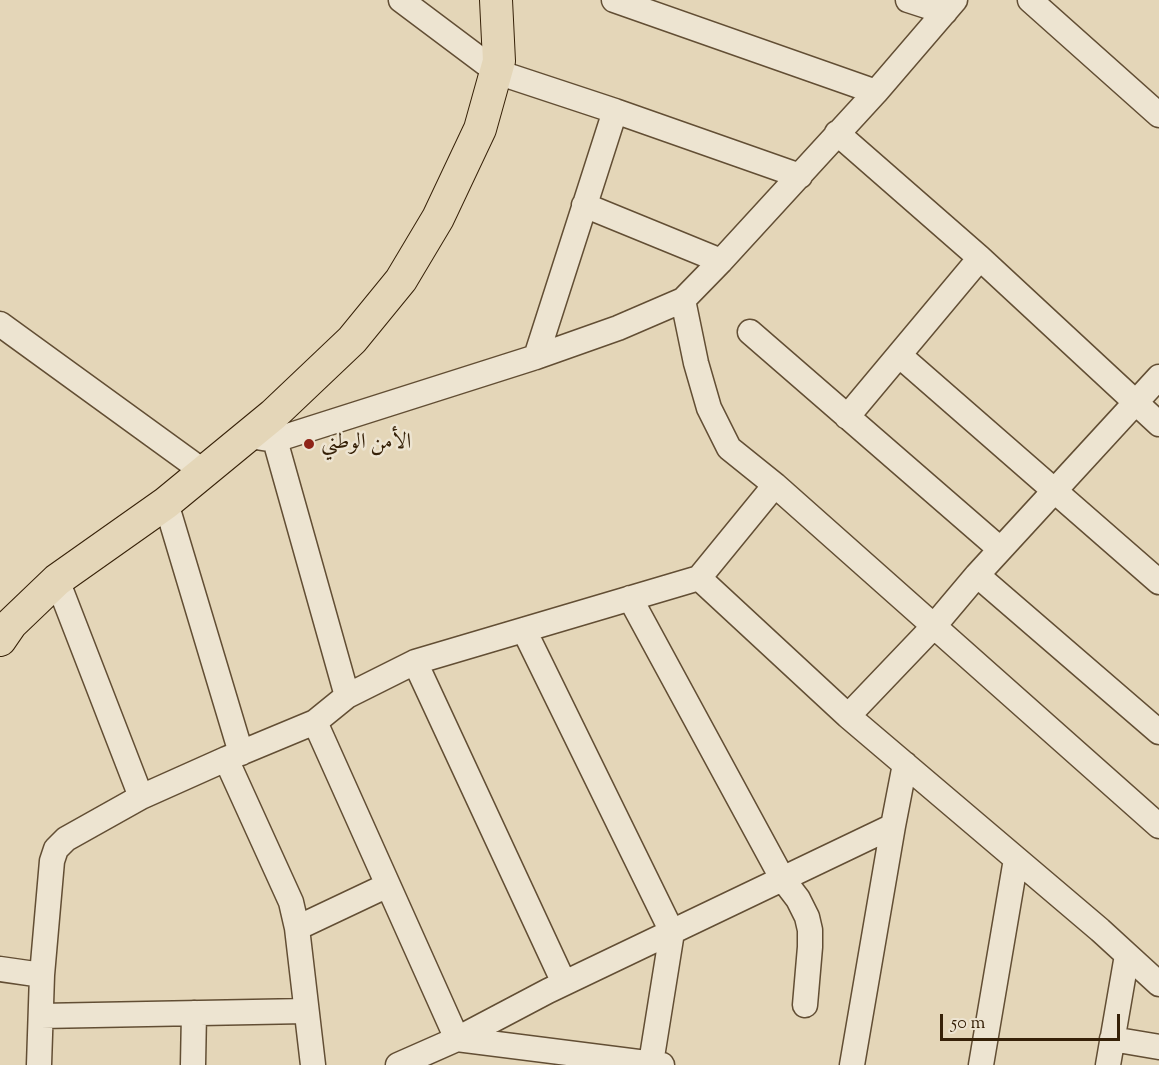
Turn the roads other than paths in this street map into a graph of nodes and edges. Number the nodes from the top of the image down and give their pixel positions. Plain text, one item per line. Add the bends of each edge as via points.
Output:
1 (401, 0) edge
2 (496, 0) edge
3 (614, 0) edge
4 (908, 0) edge
5 (1030, 0) edge
6 (950, 6) edge
7 (497, 72) junction
8 (876, 92) junction
9 (615, 111) junction
10 (1159, 115) edge
11 (837, 133) junction
12 (800, 176) junction
13 (584, 205) junction
14 (980, 258) junction
15 (721, 261) junction
16 (683, 300) junction
17 (0, 324) edge
18 (750, 332) dead end
19 (899, 355) junction
20 (536, 357) junction
21 (1159, 377) edge
22 (1135, 403) junction
23 (847, 417) junction
24 (1159, 424) edge
25 (262, 438) junction
26 (204, 472) junction
27 (776, 485) junction
28 (1054, 489) junction
29 (165, 503) junction
30 (1000, 549) junction
31 (977, 575) junction
32 (699, 578) junction
33 (57, 580) junction
34 (1159, 582) edge
35 (630, 598) junction
36 (934, 626) junction
37 (524, 630) junction
38 (0, 640) edge
39 (415, 662) junction
40 (347, 696) junction
41 (848, 716) junction
42 (315, 723) junction
43 (1159, 732) edge
44 (234, 756) junction
45 (905, 764) junction
46 (141, 797) junction
47 (892, 826) junction
48 (1159, 826) edge
49 (1016, 859) junction
50 (782, 878) junction
51 (388, 885) junction
52 (297, 928) junction
53 (672, 932) junction
54 (1127, 955) junction
55 (0, 969) edge
56 (42, 975) junction
57 (564, 983) junction
58 (1159, 984) edge
59 (805, 1005) dead end
60 (306, 1011) junction
61 (194, 1013) junction
62 (41, 1016) junction
63 (457, 1039) junction
64 (1112, 1039) junction
65 (1159, 1047) edge
66 (657, 1064) edge
67 (39, 1065) edge
68 (194, 1065) edge
69 (313, 1065) edge
70 (399, 1065) edge
71 (852, 1065) edge
72 (981, 1065) edge
73 (1108, 1065) edge

1 - 7 street
2 - 7 main road
3 - 8 street
4 - 6 street
5 - 10 street
6 - 8 street
7 - 9 street
7 - 25 main road via 480,129 438,218 401,280
8 - 11 street
9 - 12 street
9 - 13 street
11 - 12 street
11 - 14 street
12 - 15 street
13 - 15 street
13 - 20 street
14 - 19 street
14 - 22 street
15 - 16 street
16 - 20 street
16 - 27 street via 709,408 729,448
17 - 26 street
18 - 23 street
19 - 23 street
19 - 28 street
20 - 25 street
21 - 22 street
22 - 24 street
22 - 28 street
23 - 30 street
25 - 26 main road
25 - 40 street
26 - 29 main road
27 - 32 street
27 - 36 street
28 - 30 street
28 - 34 street
29 - 33 main road
29 - 44 street
30 - 31 street
31 - 36 street
31 - 43 street
32 - 35 street
32 - 41 street
33 - 38 main road via 11,624
33 - 46 street
35 - 37 street
35 - 50 street
36 - 41 street
36 - 48 street
37 - 39 street
37 - 53 street
39 - 40 street
39 - 57 street
40 - 42 street
41 - 45 street
42 - 44 street
42 - 51 street
44 - 46 street
44 - 52 street via 291,902
45 - 47 street
45 - 49 street
46 - 56 street via 66,839 56,849
47 - 50 street
47 - 71 street
49 - 54 street
49 - 72 street
50 - 53 street
50 - 59 street via 798,899 810,930
51 - 52 street
51 - 63 street
52 - 60 street
53 - 57 street
53 - 66 street
54 - 58 street
54 - 64 street
55 - 56 street
56 - 62 street
57 - 63 street
60 - 61 street
60 - 69 street
61 - 62 street
61 - 68 street
62 - 67 street
63 - 66 street
63 - 70 street
64 - 65 street
64 - 73 street

